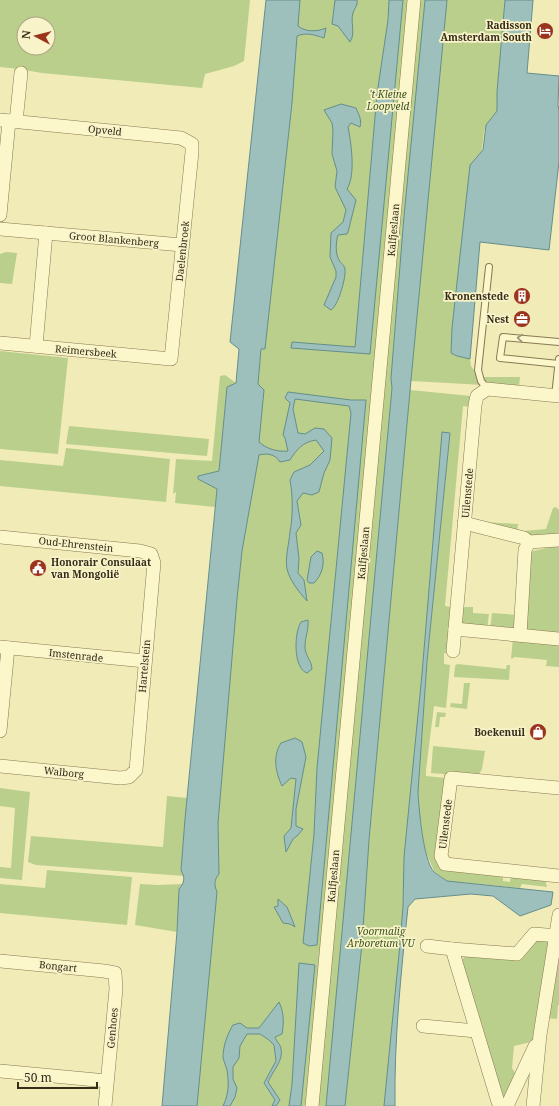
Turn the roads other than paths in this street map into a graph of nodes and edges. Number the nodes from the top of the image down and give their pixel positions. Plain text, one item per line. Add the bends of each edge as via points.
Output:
1 (414, 0) edge
2 (21, 73) dead end
3 (8, 121) edge
4 (192, 144) joint
5 (0, 215) edge
6 (0, 229) edge
7 (46, 233) junction
8 (182, 245) junction
9 (490, 267) dead end
10 (559, 342) edge
11 (0, 343) edge
12 (36, 346) junction
13 (172, 359) joint
14 (559, 359) edge
15 (559, 364) edge
16 (487, 389) junction
17 (557, 396) edge
18 (464, 523) junction
19 (0, 537) edge
20 (559, 540) edge
21 (529, 542) junction
22 (151, 554) joint
23 (455, 629) junction
24 (520, 635) junction
25 (559, 639) edge
26 (4, 648) edge
27 (453, 650) dead end
28 (145, 661) junction
29 (0, 731) edge
30 (0, 766) edge
31 (129, 777) joint
32 (559, 788) edge
33 (559, 876) edge
34 (559, 915) edge
35 (558, 936) edge
36 (427, 946) dead end
37 (452, 949) junction
38 (0, 961) edge
39 (116, 973) joint
40 (423, 1026) dead end
41 (476, 1030) junction
42 (540, 1035) junction
43 (0, 1071) edge
44 (107, 1081) junction
45 (105, 1106) edge
46 (312, 1106) edge
47 (502, 1106) edge
48 (507, 1106) edge
49 (533, 1106) edge

1 - 46 street, Kalfjeslaan
2 - 3 street
3 - 4 street, Opveld via 181,138
3 - 5 street
4 - 8 street, Daelenbroek
6 - 7 street, Groot Blankenberg
7 - 8 street, Groot Blankenberg
7 - 12 street
8 - 13 street, Daelenbroek
9 - 16 lane via 478,370
10 -> 15 lane via 503,337 500,358
11 - 12 street, Reimersbeek
12 - 13 street, Reimersbeek
14 - 15 lane
15 - 17 lane
16 - 17 street
16 - 18 street, Uilenstede via 477,396 474,405
18 - 21 street via 524,538
18 - 23 street, Uilenstede
19 - 22 street, Oud-Ehrenstein via 140,550
20 - 21 street
21 - 24 street via 525,550
22 - 28 street, Hartelstein via 154,563
23 - 24 street
23 - 27 street, Uilenstede
24 - 25 street
26 - 28 street, Imstenrade
26 - 29 street, Imstenrade
28 - 31 street, Hartelstein via 136,770
30 - 31 street, Walborg
32 - 33 street, Uilenstede via 451,778 441,856 445,864
34 - 35 street
35 - 37 street via 534,934 517,954
35 - 42 street
36 - 37 street
37 - 41 street
38 - 39 street, Bongart
39 - 44 street, Genhoes
40 - 41 street
41 - 47 street via 498,1102
42 - 48 street
42 - 49 street
43 - 44 street
44 - 45 street, Genhoes

